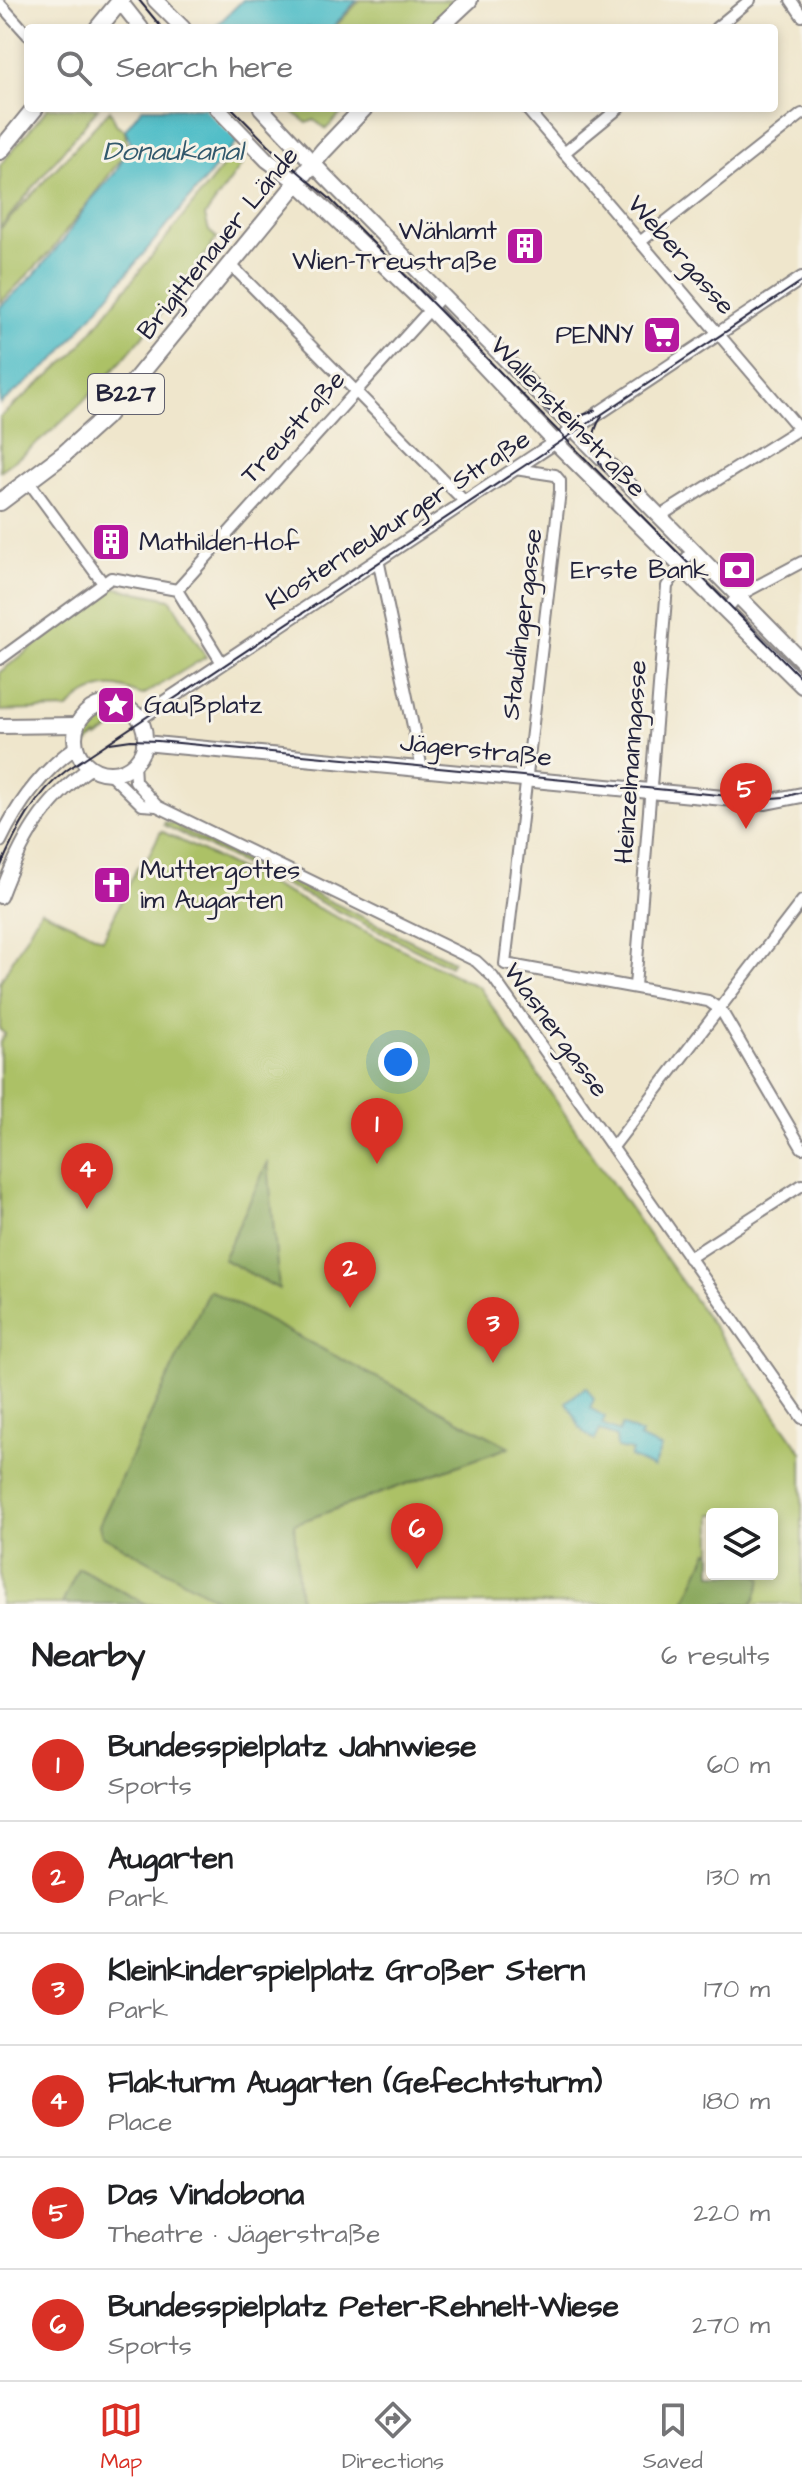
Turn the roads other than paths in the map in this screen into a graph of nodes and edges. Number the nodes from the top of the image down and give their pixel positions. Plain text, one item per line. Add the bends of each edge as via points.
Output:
1 (155, 0) edge
2 (469, 0) edge
3 (750, 0) edge
4 (791, 0) edge
5 (120, 1) edge
6 (0, 4) edge
7 (802, 16) edge
8 (101, 24) edge
9 (138, 24) edge
10 (179, 24) edge
11 (449, 24) edge
12 (721, 24) edge
13 (24, 31) edge
14 (32, 112) edge
15 (221, 112) edge
16 (265, 112) edge
17 (360, 112) edge
18 (529, 112) edge
19 (614, 112) edge
20 (802, 114) edge
21 (1, 149) edge
22 (564, 153) junction
23 (313, 164) junction
24 (298, 183) junction
25 (640, 242) junction
26 (231, 265) junction
27 (802, 278) edge
28 (443, 295) junction
29 (430, 309) junction
30 (719, 333) junction
31 (355, 390) junction
32 (575, 429) junction
33 (801, 429) edge
34 (555, 442) junction
35 (515, 469) junction
36 (29, 482) junction
37 (0, 502) edge
38 (465, 502) junction
39 (660, 516) junction
40 (693, 549) junction
41 (378, 559) junction
42 (802, 562) edge
43 (680, 566) junction
44 (103, 583) junction
45 (177, 590) junction
46 (738, 596) junction
47 (726, 610) junction
48 (0, 659) edge
49 (802, 661) edge
50 (222, 663) junction
51 (802, 686) edge
52 (139, 719) junction
53 (77, 725) junction
54 (0, 726) edge
55 (144, 743) junction
56 (76, 747) junction
57 (134, 763) junction
58 (91, 767) junction
59 (422, 769) junction
60 (108, 772) junction
61 (527, 779) junction
62 (650, 791) junction
63 (802, 795) edge
64 (157, 806) junction
65 (0, 841) edge
66 (0, 897) edge
67 (802, 901) edge
68 (635, 986) junction
69 (721, 1010) junction
70 (613, 1147) junction
71 (802, 1148) edge
72 (802, 1185) edge
73 (689, 1258) junction
74 (802, 1418) edge

1 - 10 main road
2 - 11 main road
3 - 12 street
4 - 7 street
5 - 8 main road
5 - 9 main road
6 - 13 street
14 - 21 main road
15 - 24 main road, Wallensteinstraße via 267,160
16 - 23 main road, Wallensteinstraße
17 - 23 main road, Brigittenauer Lände / B227
18 - 22 street, Webergasse
19 - 22 street
20 - 25 street
22 - 25 street, Webergasse
23 - 24 main road, Brigittenauer Lände / B227
23 - 28 main road, Wallensteinstraße
24 - 26 main road, Brigittenauer Lände / B227
24 - 29 main road, Wallensteinstraße
25 - 30 street, Webergasse
26 - 31 street
26 - 36 main road, Brigittenauer Lände / B227 via 106,416
27 - 30 street, Klosterneuburger Straße
28 - 29 street, Treustraße
28 - 32 main road, Wallensteinstraße
29 - 31 street, Treustraße
29 - 34 main road, Wallensteinstraße
30 - 32 street, Klosterneuburger Straße
30 - 33 street, Webergasse
31 - 38 street
31 - 45 street, Treustraße
32 - 34 street, Klosterneuburger Straße
32 - 39 main road, Wallensteinstraße
33 - 39 street
34 - 35 street, Klosterneuburger Straße
34 - 43 main road, Wallensteinstraße
35 - 38 street, Klosterneuburger Straße
35 - 61 street, Staudingergasse via 555,475 560,481
36 - 37 main road, Brigittenauer Lände / B227
36 - 44 street
38 - 41 street, Klosterneuburger Straße
39 - 40 main road, Wallensteinstraße
40 - 43 street, Heinzelmanngasse
40 - 46 main road, Wallensteinstraße
41 - 50 street, Klosterneuburger Straße
41 - 59 street
42 - 46 street
43 - 47 main road, Wallensteinstraße
43 - 62 street, Heinzelmanngasse via 667,586
44 - 45 street via 111,578
44 - 48 street
45 - 50 street
46 - 47 street
46 - 49 main road, Wallensteinstraße
47 - 51 main road, Wallensteinstraße
50 - 52 street, Klosterneuburger Straße
52 - 53 main road via 128,708 109,703 90,709
52 - 55 main road
53 - 54 main road
53 - 56 main road
55 - 57 main road
55 - 59 main road, Jägerstraße
56 - 58 main road
56 - 65 street via 36,782
57 - 60 main road
57 - 64 street, Wasnergasse via 135,781
58 - 60 main road
58 - 66 street via 57,794 36,820
59 - 61 main road, Jägerstraße
60 - 64 street, Wasnergasse via 142,805
61 - 62 main road, Jägerstraße
61 - 68 street, Staudingergasse via 505,964
62 - 63 main road, Jägerstraße via 766,802
62 - 68 street, Heinzelmanngasse
64 - 70 street, Wasnergasse via 476,961 493,977
67 - 69 street
68 - 69 street via 704,999
69 - 70 street
69 - 71 street
70 - 73 street, Wasnergasse
72 - 73 street
73 - 74 street, Wasnergasse

